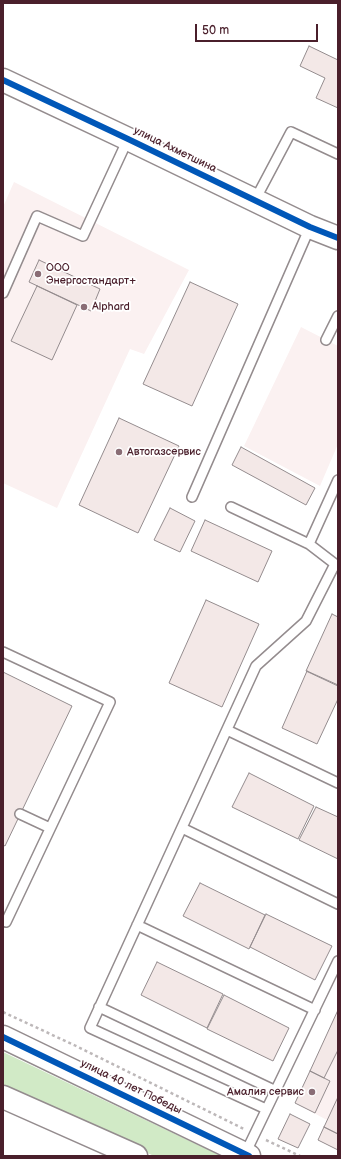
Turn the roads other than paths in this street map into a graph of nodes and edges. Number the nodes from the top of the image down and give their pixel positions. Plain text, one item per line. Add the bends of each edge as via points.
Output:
1 (3, 80) edge
2 (128, 139) junction
3 (338, 154) edge
4 (255, 200) junction
5 (310, 227) junction
6 (338, 238) edge
7 (3, 293) edge
8 (338, 316) edge
9 (326, 340) dead end
10 (338, 480) edge
11 (192, 497) dead end
12 (231, 507) dead end
13 (308, 544) junction
14 (336, 565) edge
15 (3, 652) edge
16 (227, 730) junction
17 (337, 779) edge
18 (20, 814) dead end
19 (50, 828) junction
20 (182, 828) junction
21 (338, 904) edge
22 (4, 921) edge
23 (137, 925) junction
24 (3, 932) edge
25 (338, 961) edge
26 (99, 1007) junction
27 (315, 1010) junction
28 (3, 1037) edge
29 (276, 1091) junction
30 (3, 1097) edge
31 (266, 1109) junction
32 (247, 1155) edge
33 (136, 1156) edge

1 - 2 street, улица Ахметшина
2 - 4 street, улица Ахметшина
2 - 7 lane via 83,236 38,216
3 - 4 lane via 291,132
4 - 5 street, улица Ахметшина
5 - 6 street, улица Ахметшина
5 - 11 lane
8 - 9 lane
10 - 13 lane
12 - 13 lane
13 - 14 lane
14 - 16 lane via 306,621 256,666
15 - 19 lane via 110,702
16 - 17 lane
16 - 20 lane
18 - 19 lane
19 - 22 lane
20 - 21 lane
20 - 23 lane
22 - 24 lane
23 - 26 lane
23 - 27 lane
25 - 27 lane
26 - 29 lane
26 - 31 lane via 90,1028
27 - 29 lane
28 - 32 street, улица 40 лет Победы
29 - 31 lane
30 - 33 street
31 - 32 lane

